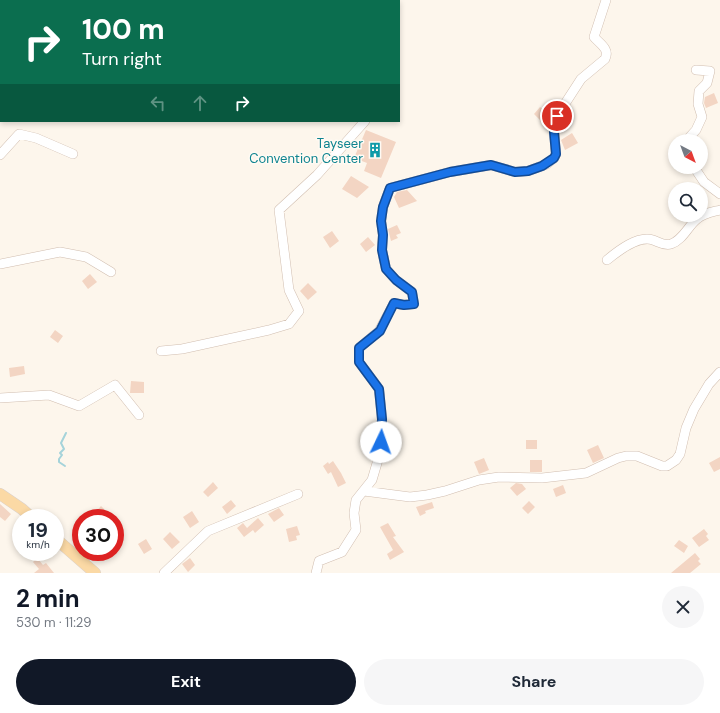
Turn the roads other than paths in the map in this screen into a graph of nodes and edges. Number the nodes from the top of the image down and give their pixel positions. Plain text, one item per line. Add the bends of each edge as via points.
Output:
1 (606, 0) edge
2 (696, 70) dead end
3 (364, 122) edge
4 (692, 134) edge
5 (0, 154) edge
6 (73, 154) dead end
7 (699, 174) edge
8 (720, 194) edge
9 (720, 210) edge
10 (607, 260) dead end
11 (0, 264) edge
12 (111, 272) dead end
13 (161, 351) dead end
14 (720, 372) edge
15 (0, 398) edge
16 (139, 415) dead end
17 (364, 491) junction
18 (0, 494) edge
19 (298, 494) dead end
20 (22, 509) edge
21 (64, 546) edge
22 (95, 573) edge
23 (164, 573) edge
24 (316, 573) edge

1 - 17 street via 594,37 606,49 607,56 581,79 557,116 554,132 556,154 548,164 528,171 515,172 491,165 450,172 390,188 381,221 382,250 386,269 412,292 414,304 394,303 380,331 359,348 359,362 379,389 382,419 380,453 372,480
2 - 4 street via 710,71 707,83 699,91 698,104 702,117
3 - 13 street via 317,175 279,210 289,290 299,311 289,324
5 - 6 street via 19,134 36,138
7 - 8 street via 704,182
9 - 10 street via 700,217 685,234 671,244 644,239 620,249
11 - 12 street via 60,252 86,257
14 - 17 street via 694,408 680,454 667,466 638,456 626,456 586,473 542,478 499,477 427,495 410,497
15 - 16 street via 49,395 79,406 115,384
17 - 24 street via 356,500 356,530 342,552 318,561
18 - 20 main road
19 - 23 street via 208,531
21 - 22 main road

